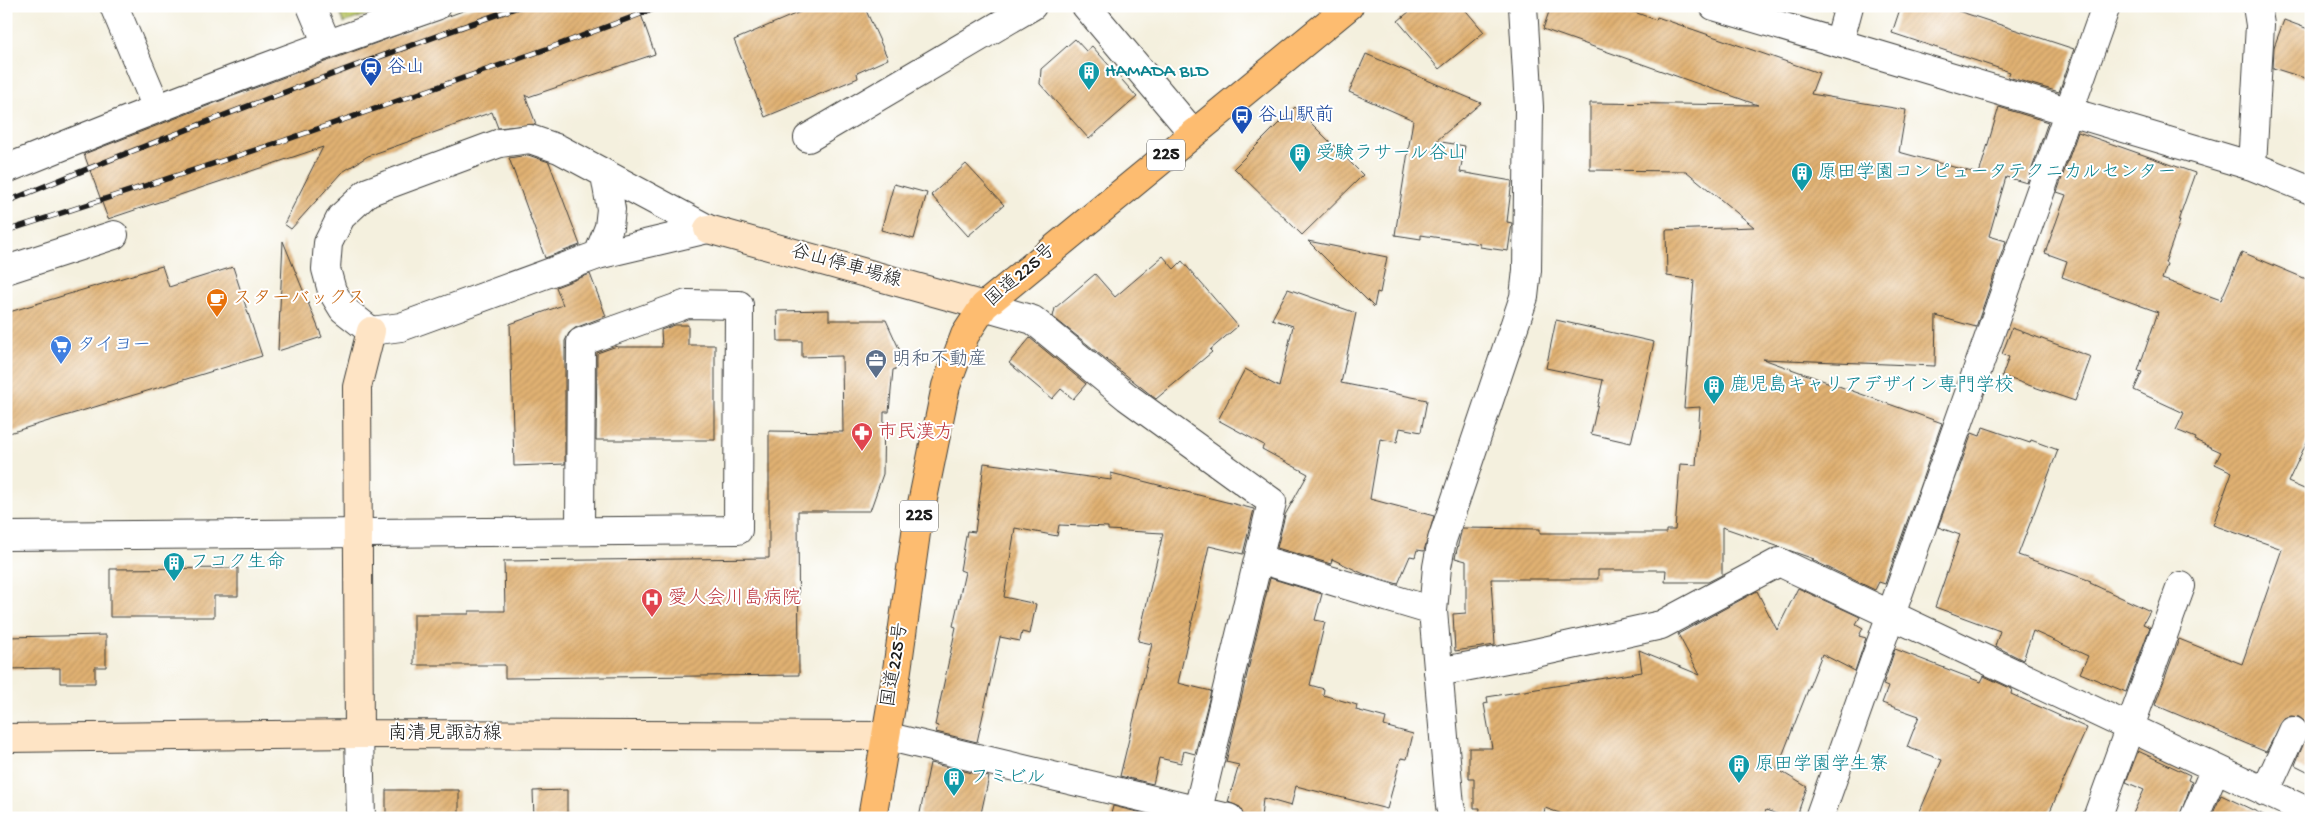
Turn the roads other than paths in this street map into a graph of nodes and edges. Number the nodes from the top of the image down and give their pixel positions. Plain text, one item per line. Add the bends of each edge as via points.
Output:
1 (114, 6) edge
2 (311, 6) edge
3 (436, 6) edge
4 (1032, 6) edge
5 (1086, 6) edge
6 (1350, 6) edge
7 (1523, 6) edge
8 (1714, 6) edge
9 (1849, 6) edge
10 (2106, 6) edge
11 (2257, 6) edge
12 (1839, 43) junction
13 (327, 44) junction
14 (157, 108) junction
15 (2070, 110) junction
16 (1194, 133) junction
17 (808, 138) dead end
18 (2252, 166) junction
19 (6, 169) edge
20 (605, 175) junction
21 (2311, 190) edge
22 (708, 228) junction
23 (114, 235) dead end
24 (598, 255) junction
25 (6, 270) edge
26 (984, 306) junction
27 (371, 331) junction
28 (580, 531) junction
29 (358, 533) junction
30 (6, 536) edge
31 (1259, 559) junction
32 (2181, 586) dead end
33 (1433, 611) junction
34 (1890, 615) junction
35 (1438, 672) junction
36 (2130, 729) junction
37 (2293, 731) dead end
38 (359, 734) junction
39 (885, 736) junction
40 (6, 738) edge
41 (2215, 769) junction
42 (2265, 792) junction
43 (2311, 813) edge
44 (1197, 814) edge
45 (361, 818) edge
46 (872, 818) edge
47 (1228, 818) edge
48 (1453, 818) edge
49 (1819, 818) edge
50 (2097, 818) edge
51 (2194, 818) edge

1 - 14 street
2 - 13 street
3 - 13 street
4 - 17 street
5 - 16 street
6 - 16 highway, 国道225号 / 225
7 - 33 street via 1529,107 1524,297 1442,540
8 - 12 street
9 - 12 street
10 - 15 street
11 - 18 street via 2260,25
12 - 15 street
13 - 14 street
14 - 19 street
15 - 18 street
15 - 34 street
16 - 26 highway, 国道225号 / 225
18 - 21 street
20 - 22 street
20 - 24 street via 612,209
20 - 27 street via 559,149 530,139 500,143 368,192 341,217 328,243 326,269 332,291 343,309
22 - 24 street
22 - 26 street, 谷山停車場線
23 - 25 street
24 - 27 street via 401,327
26 - 31 street via 1032,320 1127,397 1272,502
26 - 39 highway, 国道225号 / 225 via 965,335 946,386 916,533
27 - 29 street via 357,386
28 - 28 street via 738,530 739,305 687,304 580,342
28 - 29 street
29 - 30 street
29 - 38 street
31 - 33 street
31 - 44 street
32 - 36 street
33 - 35 street
34 - 35 street via 1779,562 1661,625
34 - 36 street
34 - 49 street
35 - 48 street
36 - 41 street
36 - 50 street
37 - 42 street
38 - 39 street, 南清見諏訪線
38 - 40 street, 南清見諏訪線
38 - 45 street
39 - 44 street
39 - 46 highway, 国道225号 / 225
41 - 42 street
41 - 51 street
42 - 43 street
44 - 47 street

